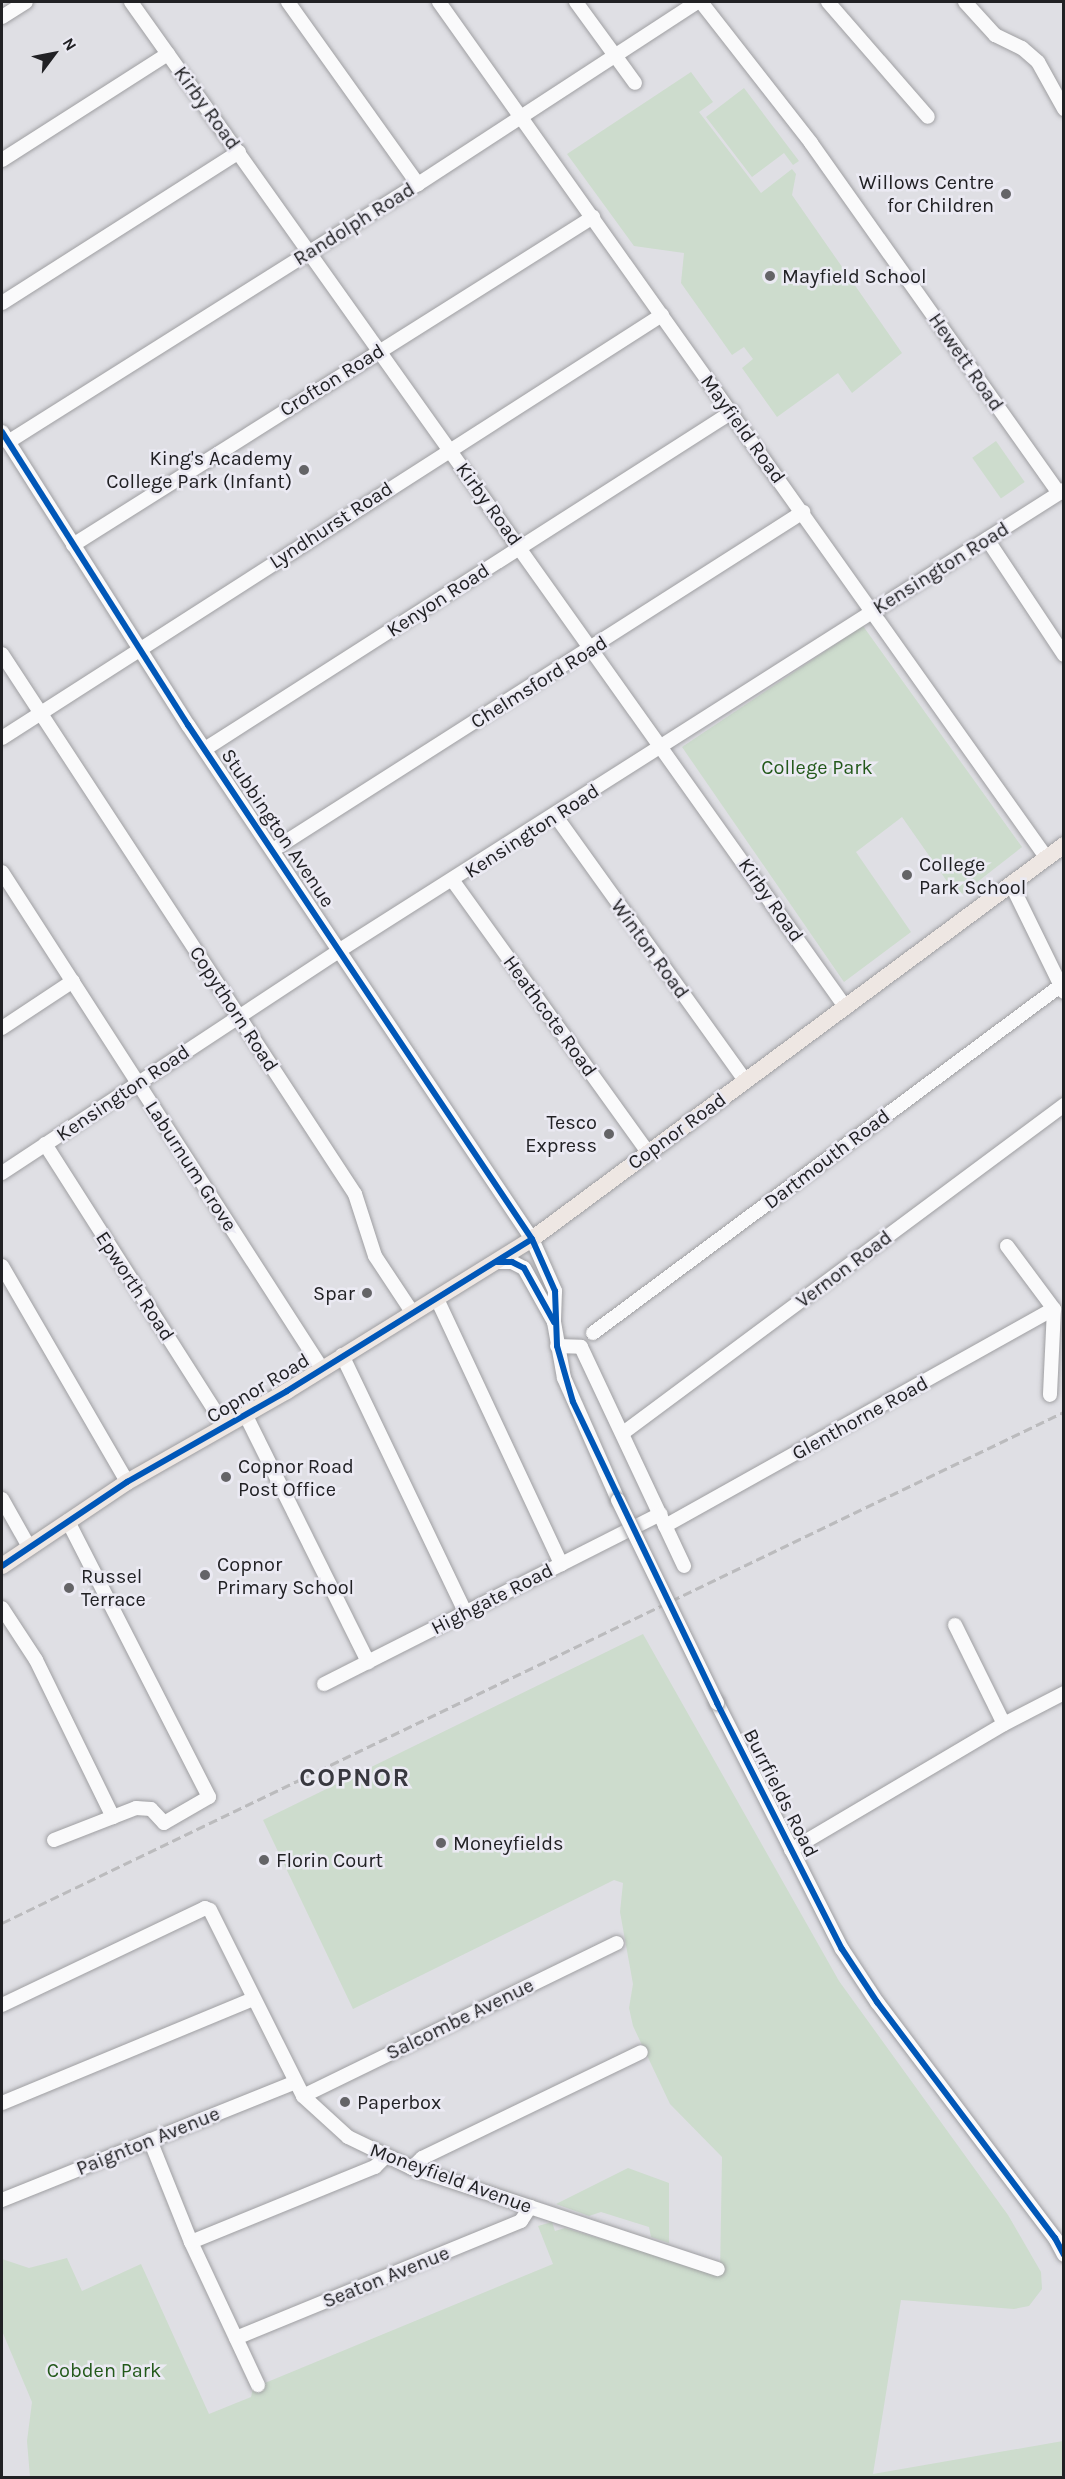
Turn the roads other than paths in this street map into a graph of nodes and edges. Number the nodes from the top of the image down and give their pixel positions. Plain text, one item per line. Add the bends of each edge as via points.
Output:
1 (26, 2) edge
2 (131, 2) edge
3 (288, 2) edge
4 (439, 2) edge
5 (576, 2) edge
6 (699, 2) edge
7 (828, 2) edge
8 (965, 2) edge
9 (2, 17) edge
10 (168, 54) junction
11 (613, 57) junction
12 (635, 83) dead end
13 (1064, 109) edge
14 (521, 117) junction
15 (928, 117) dead end
16 (239, 153) junction
17 (2, 160) edge
18 (418, 184) junction
19 (593, 217) junction
20 (309, 252) junction
21 (2, 303) edge
22 (662, 315) junction
23 (379, 351) junction
24 (732, 412) junction
25 (5, 437) edge
26 (450, 449) junction
27 (1061, 492) edge
28 (803, 512) junction
29 (987, 539) junction
30 (73, 545) junction
31 (520, 548) junction
32 (873, 612) junction
33 (138, 648) junction
34 (592, 649) junction
35 (2, 654) edge
36 (1064, 655) edge
37 (39, 713) junction
38 (2, 738) edge
39 (662, 748) junction
40 (205, 749) junction
41 (555, 815) junction
42 (1064, 845) edge
43 (273, 850) junction
44 (1046, 857) junction
45 (3, 876) edge
46 (453, 881) junction
47 (1011, 884) junction
48 (340, 950) junction
49 (73, 981) junction
50 (1062, 989) edge
51 (846, 1008) junction
52 (238, 1016) junction
53 (2, 1028) edge
54 (137, 1082) junction
55 (746, 1082) junction
56 (1064, 1105) edge
57 (45, 1144) junction
58 (648, 1152) junction
59 (2, 1173) edge
60 (532, 1239) junction
61 (1007, 1246) dead end
62 (497, 1262) junction
63 (2, 1266) edge
64 (437, 1299) junction
65 (1054, 1309) junction
66 (412, 1312) junction
67 (554, 1322) junction
68 (593, 1333) dead end
69 (557, 1346) junction
70 (342, 1355) junction
71 (322, 1369) junction
72 (1050, 1395) dead end
73 (246, 1416) junction
74 (225, 1427) junction
75 (623, 1433) junction
76 (127, 1482) junction
77 (2, 1499) edge
78 (663, 1520) junction
79 (68, 1521) junction
80 (29, 1547) junction
81 (561, 1564) junction
82 (2, 1566) edge
83 (684, 1566) dead end
84 (2, 1608) edge
85 (465, 1612) junction
86 (955, 1625) dead end
87 (368, 1662) junction
88 (324, 1684) dead end
89 (1064, 1693) edge
90 (1004, 1724) junction
91 (113, 1817) junction
92 (54, 1840) dead end
93 (790, 1850) junction
94 (617, 1943) dead end
95 (253, 1999) junction
96 (2, 2005) edge
97 (641, 2052) dead end
98 (295, 2082) junction
99 (303, 2096) junction
100 (2, 2103) edge
101 (150, 2140) junction
102 (385, 2157) junction
103 (412, 2168) junction
104 (2, 2200) edge
105 (530, 2207) junction
106 (1059, 2240) edge
107 (191, 2242) junction
108 (1064, 2255) edge
109 (718, 2269) dead end
110 (236, 2338) junction
111 (258, 2385) dead end

1 - 9 street
2 - 10 street, Kirby Road
3 - 18 street
4 - 14 street, Mayfield Road
5 - 11 street
6 - 11 street, Randolph Road
6 - 27 street, Hewett Road via 811,143
7 - 15 street
8 - 13 street via 995,35 1022,48 1038,62
10 - 16 street, Kirby Road
10 - 17 street
11 - 12 street
11 - 14 street, Randolph Road
14 - 18 street, Randolph Road
14 - 19 street, Mayfield Road
16 - 20 street, Kirby Road
16 - 21 street
18 - 20 street, Randolph Road
19 - 22 street, Mayfield Road
19 - 23 street, Crofton Road
20 - 23 street, Kirby Road
20 - 25 street, Randolph Road
22 - 24 street, Mayfield Road
22 - 26 street, Lyndhurst Road
23 - 26 street, Kirby Road
23 - 30 street, Crofton Road
24 - 28 street, Mayfield Road
24 - 31 street, Kenyon Road
25 - 30 street, Stubbington Avenue
26 - 31 street, Kirby Road
26 - 33 street, Lyndhurst Road
27 - 29 street, Kensington Road
28 - 32 street, Mayfield Road
28 - 34 street, Chelmsford Road
29 - 32 street, Kensington Road
29 - 36 street
30 - 33 street, Stubbington Avenue
31 - 34 street, Kirby Road
31 - 40 street, Kenyon Road
32 - 39 street, Kensington Road
32 - 44 street, Mayfield Road
33 - 37 street, Lyndhurst Road
33 - 40 street, Stubbington Avenue
34 - 39 street, Kirby Road
34 - 43 street, Chelmsford Road
35 - 37 street, Copythorn Road
37 - 38 street, Lyndhurst Road
37 - 52 street, Copythorn Road
39 - 41 street, Kensington Road
39 - 51 street, Kirby Road
40 - 43 street, Stubbington Avenue
41 - 46 street, Kensington Road
41 - 55 street, Winton Road
42 - 44 main road, Copnor Road
43 - 48 street, Stubbington Avenue
44 - 47 main road, Copnor Road
45 - 49 street, Laburnum Grove
46 - 48 street, Kensington Road
46 - 58 street, Heathcote Road
47 - 50 street
47 - 51 main road, Copnor Road
48 - 52 street, Kensington Road
48 - 60 street, Stubbington Avenue
49 - 53 street
49 - 54 street, Laburnum Grove
50 - 68 street, Dartmouth Road
51 - 55 main road, Copnor Road
52 - 54 street, Kensington Road
52 - 66 street, Copythorn Road via 355,1194 375,1256
54 - 57 street, Kensington Road
54 - 71 street, Laburnum Grove
55 - 58 main road, Copnor Road
56 - 75 street, Vernon Road
57 - 59 street, Kensington Road
57 - 74 street, Epworth Road
58 - 60 main road, Copnor Road
60 - 62 main road, Copnor Road
60 - 67 street, Burrfields Road via 555,1291
61 - 65 street
62 - 64 main road, Copnor Road
62 - 67 street, Burrfields Road via 512,1262 525,1268
63 - 76 street
64 - 66 main road, Copnor Road
64 - 81 street
65 - 72 street
65 - 78 street, Glenthorne Road
66 - 70 main road, Copnor Road
67 - 69 street, Burrfields Road
69 - 75 street via 581,1347
69 - 93 street, Burrfields Road, bridge via 573,1402 618,1500
70 - 71 main road, Copnor Road
70 - 85 street
71 - 73 main road, Copnor Road
73 - 74 main road, Copnor Road
73 - 87 street
74 - 76 main road, Copnor Road
75 - 78 street
76 - 79 main road, Copnor Road
77 - 80 street
78 - 81 street, Highgate Road
78 - 83 street
79 - 80 main road, Copnor Road
79 - 91 street via 208,1793 206,1801 164,1823 144,1807
80 - 82 main road, Copnor Road
81 - 85 street, Highgate Road
84 - 91 street via 36,1660
85 - 87 street, Highgate Road
86 - 90 street
87 - 88 street, Highgate Road
89 - 90 street
90 - 93 street
91 - 92 street
93 - 106 street, Burrfields Road via 842,1949 877,2002
94 - 99 street, Salcombe Avenue
95 - 96 street, Moneyfield Avenue via 210,1910 200,1909
95 - 98 street, Moneyfield Avenue
95 - 100 street
97 - 103 street via 422,2158
98 - 99 street, Moneyfield Avenue
98 - 101 street, Paignton Avenue
99 - 102 street, Moneyfield Avenue via 334,2126
101 - 104 street, Paignton Avenue
101 - 107 street
102 - 103 street, Moneyfield Avenue
102 - 107 street via 375,2167
103 - 105 street, Moneyfield Avenue
105 - 109 street, Moneyfield Avenue
105 - 110 street, Seaton Avenue via 521,2221
106 - 108 street, Burrfields Road
107 - 110 street
110 - 111 street

